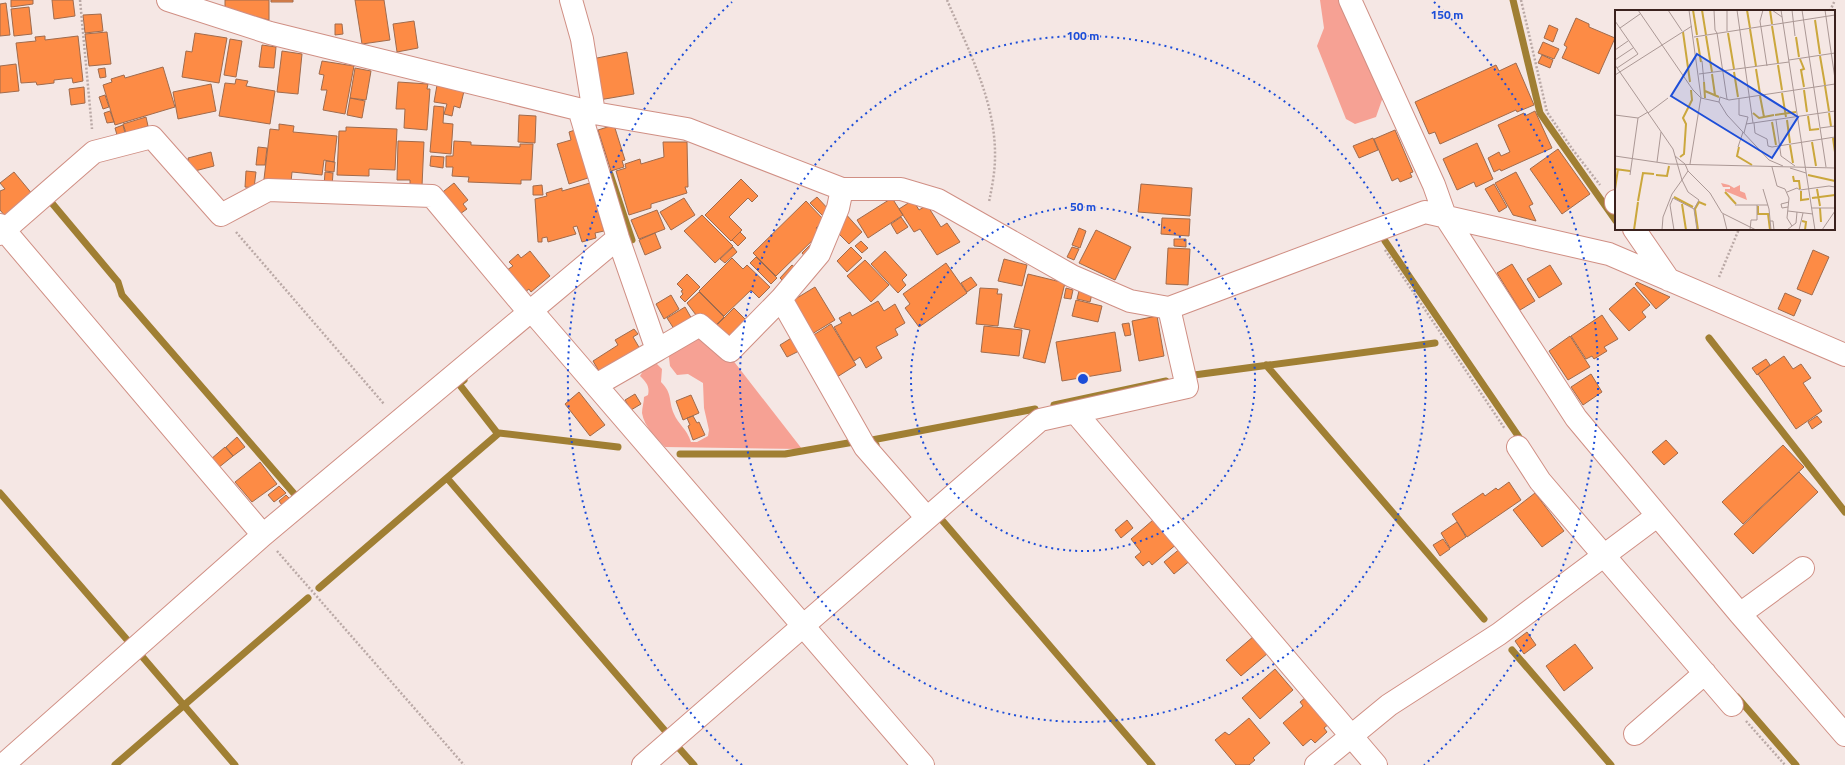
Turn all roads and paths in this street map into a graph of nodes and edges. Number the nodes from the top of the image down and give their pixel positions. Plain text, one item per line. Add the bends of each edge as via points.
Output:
1 (80, 0) edge
2 (168, 0) edge
3 (571, 0) edge
4 (947, 0) edge
5 (1350, 0) edge
6 (1521, 0) edge
7 (1835, 0) edge
8 (1830, 10) edge
9 (586, 111) junction
10 (94, 152) junction
11 (842, 189) junction
12 (1615, 202) edge
13 (221, 215) junction
14 (1445, 216) junction
15 (984, 226) junction
16 (1, 230) edge
17 (1635, 230) edge
18 (1739, 230) edge
19 (1373, 232) junction
20 (618, 238) junction
21 (1669, 280) junction
22 (1711, 297) junction
23 (781, 299) junction
24 (1169, 308) junction
25 (530, 311) junction
26 (657, 350) junction
27 (1845, 354) edge
28 (596, 385) junction
29 (1075, 412) junction
30 (399, 420) junction
31 (1518, 447) joint
32 (1657, 516) junction
33 (927, 518) junction
34 (263, 535) junction
35 (1603, 555) junction
36 (1803, 568) dead end
37 (1740, 614) junction
38 (803, 627) junction
39 (1704, 673) junction
40 (1732, 705) joint
41 (1635, 734) dead end
42 (1845, 734) edge
43 (1351, 735) junction
44 (3, 765) edge
45 (464, 765) edge
46 (643, 765) edge
47 (923, 765) edge
48 (1316, 765) edge
49 (1376, 765) edge
50 (1785, 765) edge

1 - 10 path
2 - 9 street via 270,33
3 - 9 street via 582,39
4 - 15 path via 982,80 992,123 995,156
5 - 14 street via 1434,185
6 - 12 path via 1547,112 1612,202
7 - 8 path
9 - 11 street via 687,129
9 - 20 street
10 - 13 street via 152,137
10 - 16 street
11 - 15 street via 901,189 938,200
11 - 23 street via 838,208 819,254
13 - 25 street via 268,190 432,196
13 - 30 path
14 - 19 street via 1425,212
14 - 21 street via 1609,254
14 - 32 street via 1576,418
15 - 24 street via 1072,276 1130,301
16 - 34 street
17 - 21 street
18 - 22 path
19 - 24 street
19 - 31 path
20 - 25 street
20 - 26 street
21 - 22 street
22 - 27 street
23 - 26 street via 730,351 700,325
23 - 33 street via 865,447
24 - 29 street via 1187,387
25 - 28 street
25 - 30 street
26 - 28 street
28 - 38 street
29 - 33 street via 1040,420
29 - 43 street
30 - 34 street
31 - 35 street via 1540,481
32 - 35 street
32 - 37 street
33 - 38 street
34 - 44 street
34 - 45 path
35 - 39 street
35 - 43 street via 1500,634 1389,705
36 - 37 street
37 - 42 street
38 - 46 street
38 - 47 street
39 - 40 street
39 - 41 street
40 - 50 path
43 - 48 street
43 - 49 street

